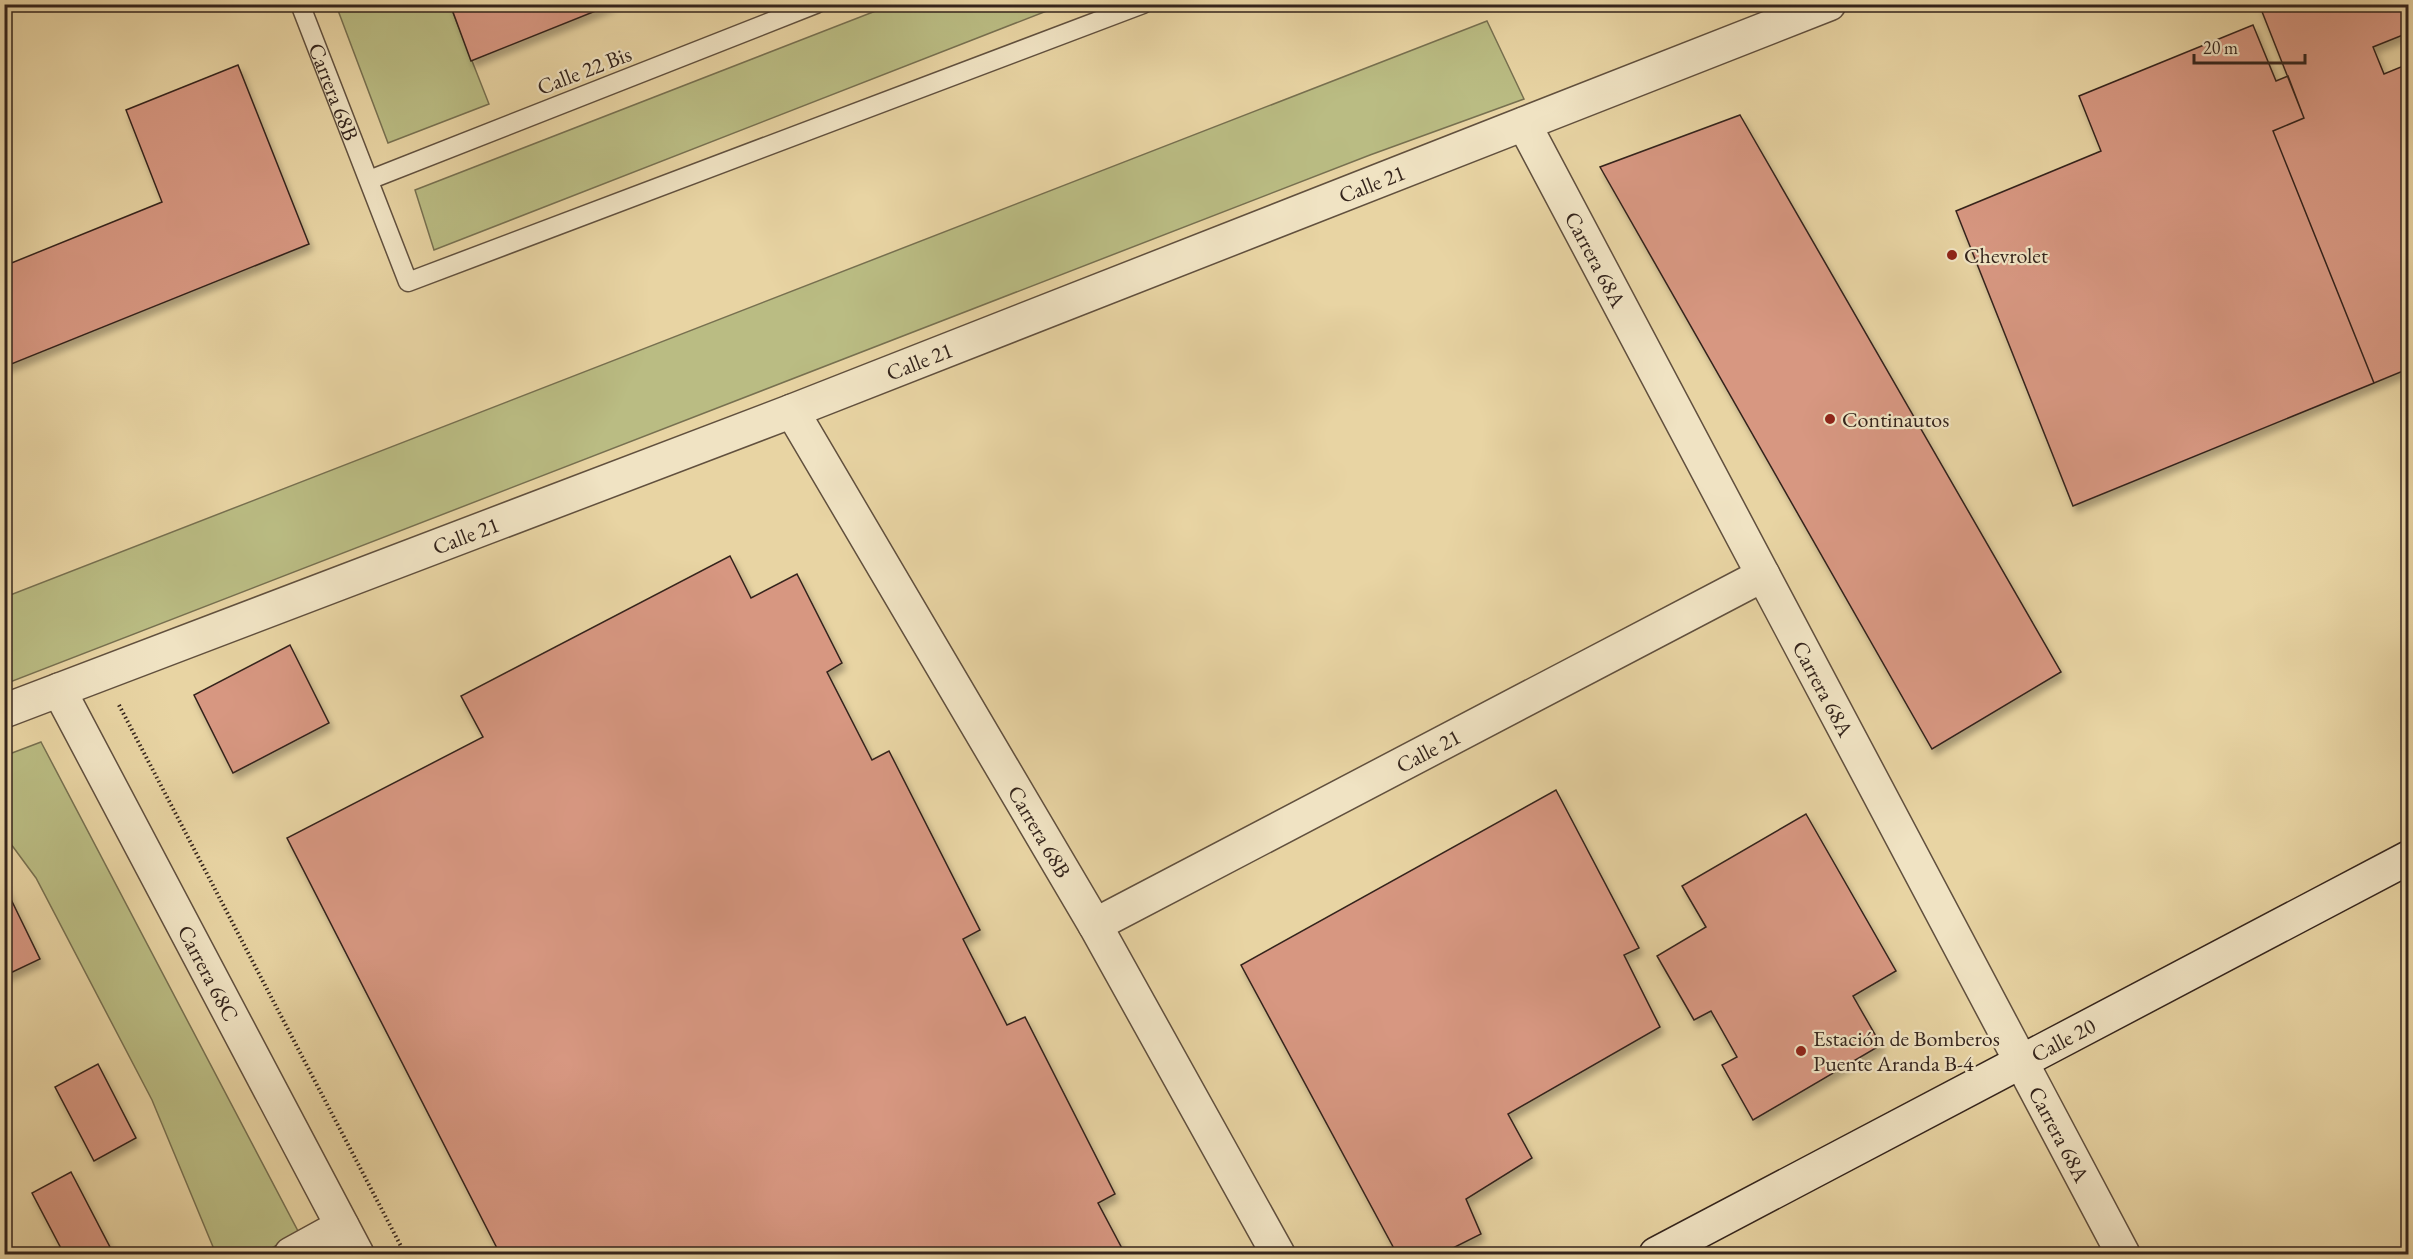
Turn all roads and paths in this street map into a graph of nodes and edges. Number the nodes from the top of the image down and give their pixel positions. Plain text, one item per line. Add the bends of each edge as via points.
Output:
1 (300, 4) edge
2 (816, 4) edge
3 (1143, 4) edge
4 (1829, 4) edge
5 (1524, 124) junction
6 (369, 180) junction
7 (792, 411) junction
8 (1763, 576) junction
9 (102, 673) junction
10 (59, 690) junction
11 (4, 711) edge
12 (2409, 858) edge
13 (1095, 926) junction
14 (2021, 1062) junction
15 (350, 1240) edge
16 (291, 1254) edge
17 (405, 1254) edge
18 (1278, 1254) edge
19 (1656, 1254) edge
20 (2123, 1254) edge

1 - 6 lane, Carrera 68B
2 - 6 lane, Calle 22 Bis
3 - 6 lane, Carrera 68B via 408,282
4 - 5 street, Calle 21
5 - 7 street, Calle 21
5 - 8 street, Carrera 68A
7 - 9 street, Calle 21
7 - 13 street, Carrera 68B
8 - 13 street, Calle 21
8 - 14 street, Carrera 68A
9 - 10 street, Calle 21
9 - 17 path
10 - 11 street, Calle 21
10 - 15 street, Carrera 68C
12 - 14 street, Calle 20
13 - 18 street, Carrera 68B
14 - 19 street, Calle 20
14 - 20 street, Carrera 68A
15 - 16 street

